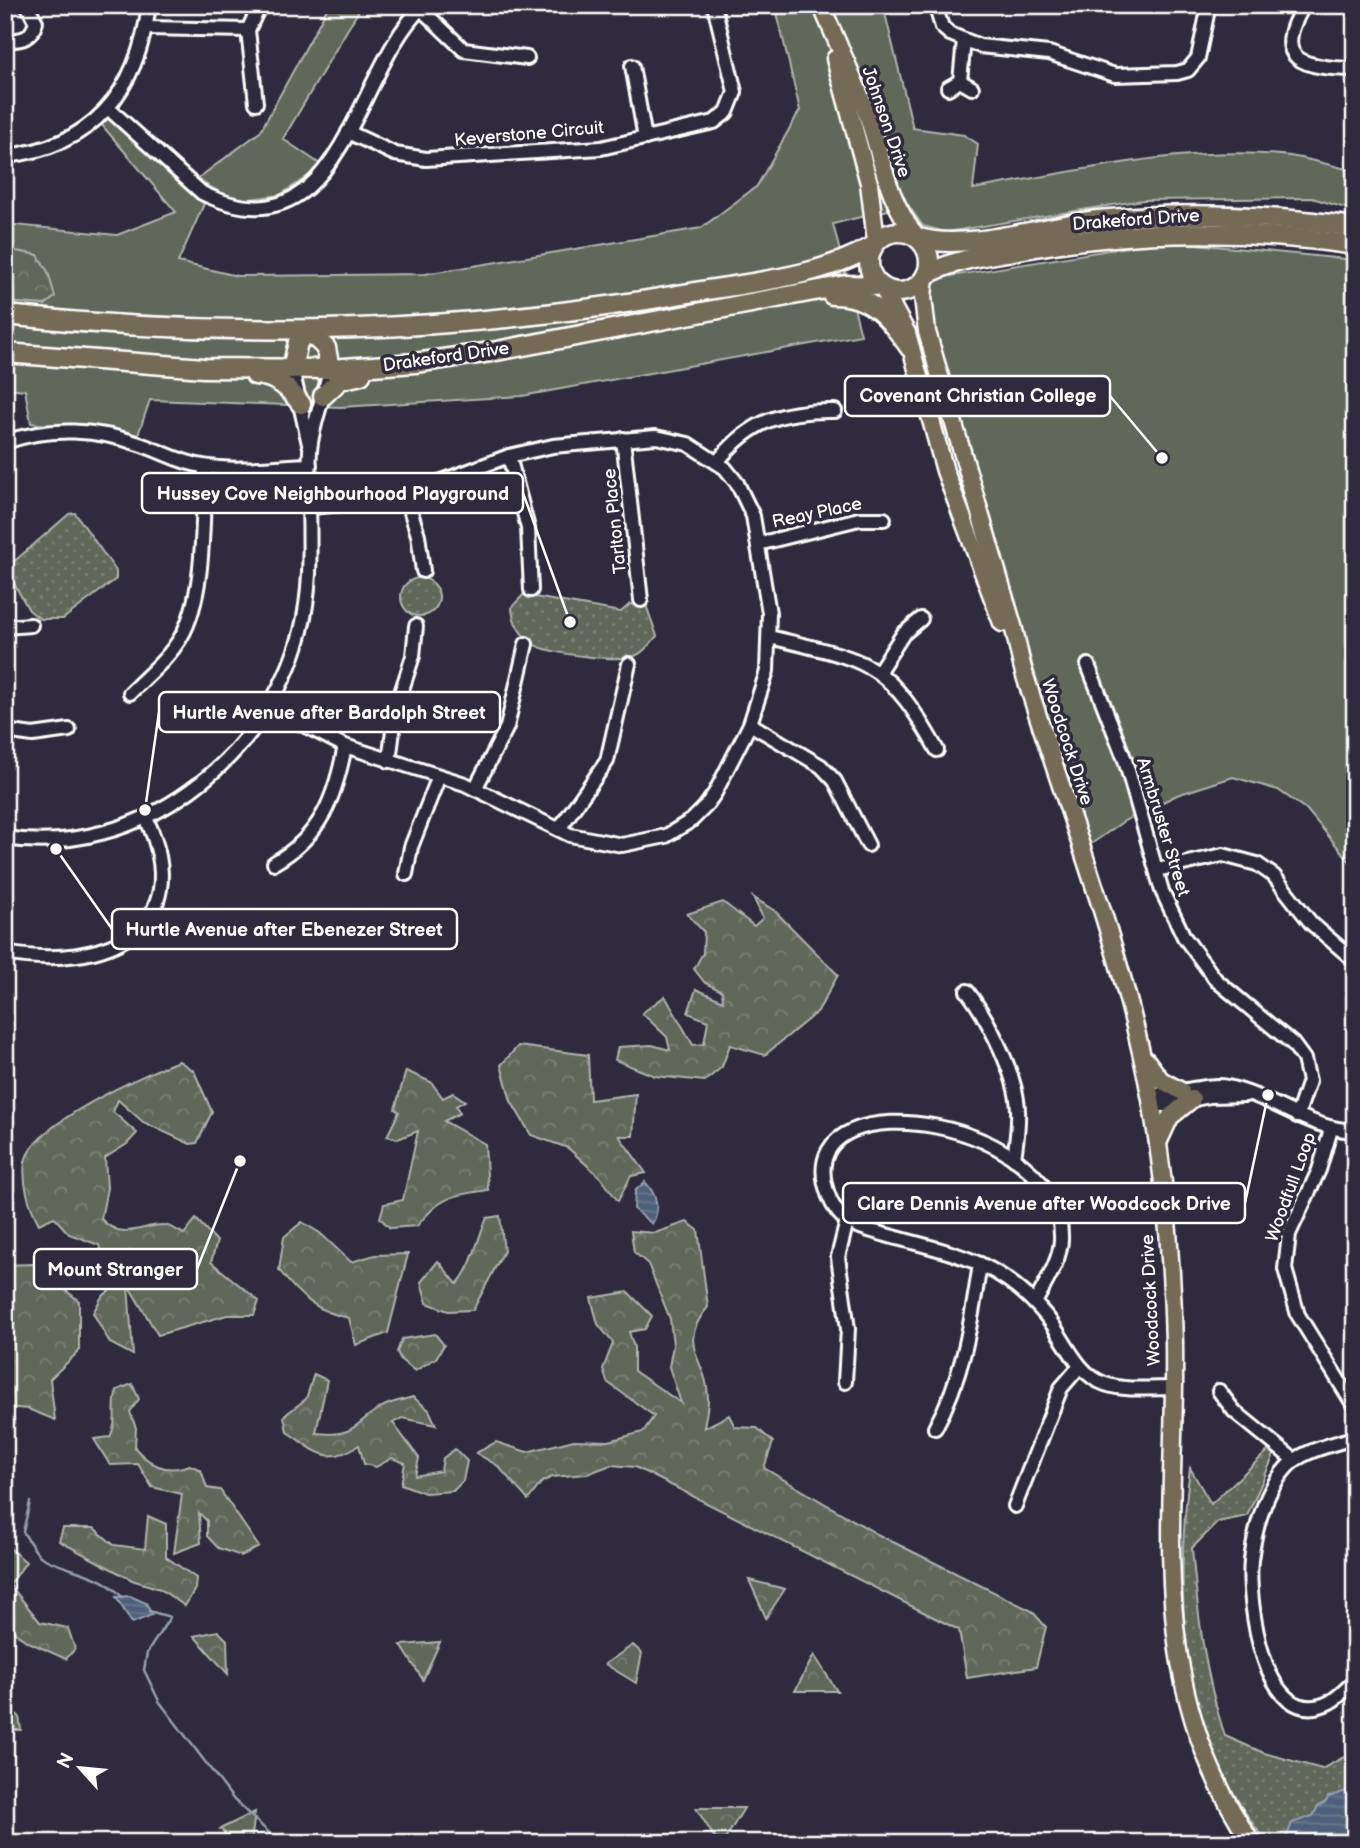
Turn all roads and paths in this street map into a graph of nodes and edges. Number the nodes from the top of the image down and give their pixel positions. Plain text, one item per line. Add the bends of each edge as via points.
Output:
1 (27, 5) edge
2 (149, 5) edge
3 (260, 5) edge
4 (713, 5) edge
5 (935, 5) edge
6 (1209, 5) edge
7 (1304, 5) edge
8 (422, 7) edge
9 (824, 10) edge
10 (146, 28) junction
11 (248, 30) junction
12 (5, 40) edge
13 (964, 40) junction
14 (527, 58) dead end
15 (632, 66) dead end
16 (1355, 69) edge
17 (960, 81) junction
18 (948, 88) dead end
19 (972, 88) dead end
20 (256, 103) dead end
21 (108, 108) junction
22 (348, 132) junction
23 (645, 138) junction
24 (5, 156) edge
25 (1355, 227) edge
26 (918, 238) junction
27 (875, 243) junction
28 (1355, 245) edge
29 (926, 276) junction
30 (882, 286) junction
31 (802, 293) junction
32 (5, 315) edge
33 (308, 331) junction
34 (910, 348) junction
35 (5, 353) edge
36 (415, 363) junction
37 (204, 368) junction
38 (292, 369) junction
39 (330, 369) junction
40 (323, 396) junction
41 (301, 404) junction
42 (835, 411) dead end
43 (623, 439) junction
44 (5, 442) edge
45 (509, 456) junction
46 (310, 458) junction
47 (718, 461) junction
48 (205, 467) junction
49 (406, 496) junction
50 (311, 507) junction
51 (884, 519) dead end
52 (758, 544) junction
53 (423, 571) dead end
54 (531, 590) dead end
55 (641, 600) dead end
56 (921, 619) dead end
57 (31, 625) dead end
58 (416, 626) dead end
59 (5, 627) edge
60 (769, 637) junction
61 (526, 643) dead end
62 (629, 664) dead end
63 (1088, 665) dead end
64 (879, 671) junction
65 (1024, 674) junction
66 (130, 693) dead end
67 (268, 707) junction
68 (750, 724) junction
69 (69, 730) dead end
70 (5, 731) edge
71 (345, 746) junction
72 (937, 750) dead end
73 (389, 761) junction
74 (439, 776) junction
75 (475, 789) junction
76 (146, 818) junction
77 (559, 829) junction
78 (5, 838) edge
79 (868, 845) dead end
80 (274, 863) dead end
81 (1157, 870) junction
82 (406, 874) dead end
83 (5, 953) edge
84 (1355, 961) edge
85 (967, 991) dead end
86 (1141, 1051) junction
87 (1186, 1095) junction
88 (1151, 1101) junction
89 (1297, 1116) junction
90 (1331, 1129) junction
91 (1355, 1131) edge
92 (1158, 1143) junction
93 (1014, 1159) junction
94 (847, 1221) junction
95 (980, 1264) junction
96 (1035, 1303) junction
97 (1080, 1366) junction
98 (845, 1382) dead end
99 (1173, 1388) junction
100 (1219, 1391) dead end
101 (1355, 1407) edge
102 (935, 1428) dead end
103 (1355, 1437) edge
104 (1294, 1460) junction
105 (1015, 1506) dead end
106 (1355, 1681) edge
107 (1252, 1843) edge

1 - 12 street via 36,22 30,35 25,40
2 - 10 street
3 - 11 street
4 - 23 street, Keverstone Circuit via 734,81 733,103 714,122
5 - 13 street via 942,27
6 - 13 street via 1198,58 1181,73 1115,75 1049,54 993,50
7 - 16 street via 1289,32 1295,58 1313,68
8 - 14 street via 464,50
8 - 22 street via 393,43
9 - 26 main road, Johnson Drive via 867,113 891,195
9 - 27 main road, Johnson Drive via 869,183
10 - 11 street
10 - 21 street via 133,71
11 - 20 street
13 - 17 street
15 - 23 street
17 - 18 street
17 - 19 street
21 - 22 street via 202,192 245,206 272,205 312,185 328,168
21 - 24 street via 57,145
22 - 23 street, Keverstone Circuit via 395,154 426,159 577,151
25 - 26 highway, Drakeford Drive via 1260,216 1180,215 1075,222 956,243
26 - 27 highway via 899,231
26 - 29 highway via 929,260
27 - 30 highway via 870,270
27 - 33 highway, Drakeford Drive via 825,268 618,306 496,322
28 - 29 highway, Drakeford Drive via 1235,233 1130,235 967,260
29 - 30 highway via 906,291
29 - 65 main road, Woodcock Drive via 927,332
30 - 31 highway, Drakeford Drive via 846,285
30 - 34 main road, Woodcock Drive via 902,318
31 - 34 highway via 813,298 845,295 868,302 890,319
31 - 36 highway, Drakeford Drive
32 - 33 highway, Drakeford Drive via 187,330
33 - 38 highway via 298,342
33 - 39 highway via 326,348
34 - 65 main road, Woodcock Drive via 952,492
35 - 37 highway, Drakeford Drive
36 - 39 highway, Drakeford Drive
36 - 40 highway via 394,371 349,376
37 - 38 highway, Drakeford Drive
37 - 41 highway via 219,374 265,376 281,383
38 - 39 highway, Drakeford Drive
38 - 41 street
39 - 40 street
40 - 46 street
41 - 46 street
42 - 47 street via 808,411 764,422 734,442
43 - 45 street
43 - 47 street via 672,439
43 - 55 street, Tarlton Place
44 - 48 street via 36,433 84,432 120,438
45 - 49 street
45 - 54 street via 528,528
46 - 48 street
46 - 50 street
47 - 52 street via 747,499
48 - 66 street via 191,614 168,655
49 - 50 street via 369,504
49 - 53 street
50 - 67 street via 307,603 290,663
51 - 52 street, Reay Place via 859,519
52 - 60 street
56 - 64 street via 903,635
57 - 59 street
58 - 73 street via 413,656 396,708
60 - 64 street via 841,655
60 - 68 street via 767,671
61 - 75 street via 507,727
62 - 77 street via 607,761
63 - 81 street, Armbruster Street via 1125,760
64 - 72 street via 912,705
65 - 86 main road, Woodcock Drive via 1102,910
67 - 71 street
67 - 76 street via 220,766 184,796
68 - 77 street via 715,793 692,820 666,836 611,844
68 - 79 street via 821,765 835,781
69 - 70 street
71 - 73 street
71 - 80 street via 336,790 319,825
73 - 74 street
74 - 75 street
74 - 82 street via 411,847
75 - 77 street
76 - 78 street via 85,838 46,842
76 - 83 street via 163,874 157,906 143,925 124,940 95,951 56,956
81 - 84 street via 1223,855 1244,858 1274,877 1311,923
81 - 89 street, Armbruster Street via 1172,914 1198,960 1304,1059 1309,1081
85 - 93 street via 983,1012 1014,1088 1018,1110
86 - 87 main road via 1161,1080
86 - 88 main road, Woodcock Drive
87 - 88 street via 1163,1105
87 - 89 street via 1246,1095
87 - 92 main road
88 - 92 main road, Woodcock Drive
89 - 90 street
90 - 91 street
90 - 101 street, Woodfull Loop via 1319,1170 1289,1234 1285,1269 1298,1315
92 - 99 main road, Woodcock Drive via 1168,1231
93 - 94 street via 972,1136 939,1126 895,1122 856,1129 835,1143 825,1166 827,1192
93 - 96 street via 1045,1188 1060,1226 1058,1256
94 - 95 street
94 - 98 street via 838,1257 848,1329
95 - 96 street
95 - 102 street via 964,1360
96 - 97 street
97 - 99 street via 1108,1385
97 - 105 street via 1061,1388
99 - 107 main road, Woodcock Drive via 1174,1640 1193,1726 1207,1764
100 - 104 street via 1234,1411
103 - 104 street
104 - 106 street via 1276,1483 1251,1559 1251,1601 1259,1642 1277,1688 1300,1704 1331,1702

